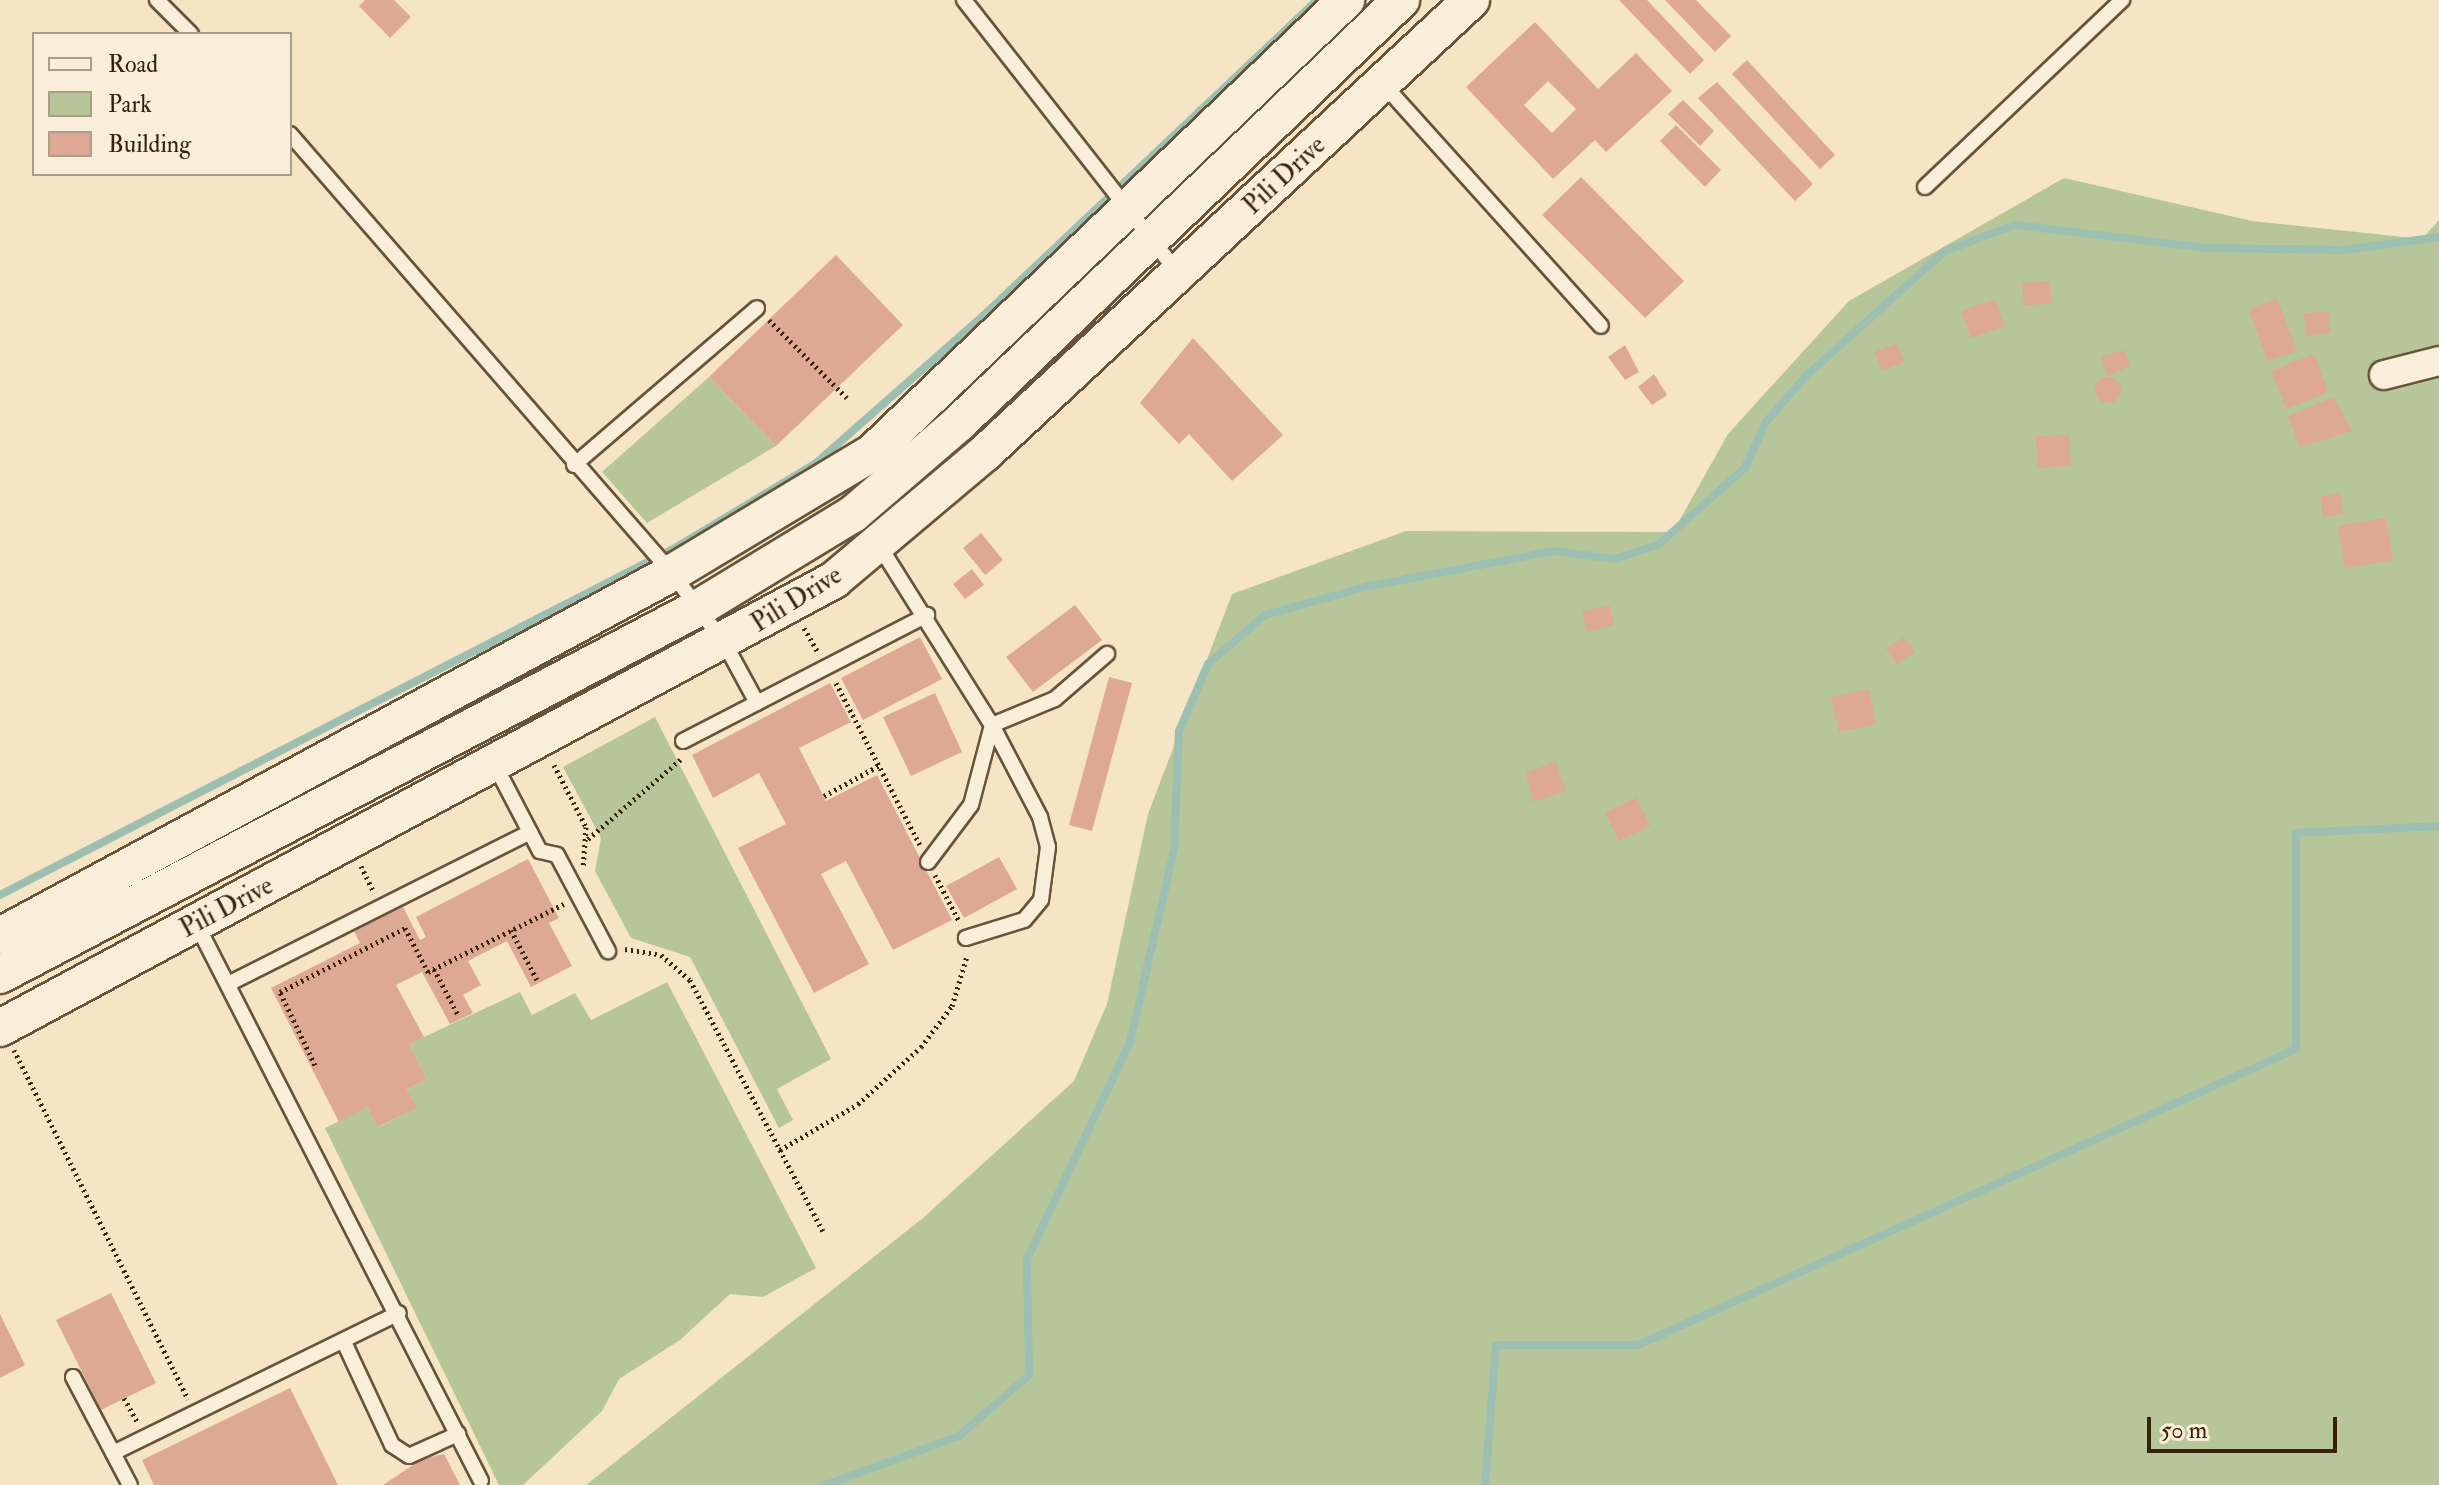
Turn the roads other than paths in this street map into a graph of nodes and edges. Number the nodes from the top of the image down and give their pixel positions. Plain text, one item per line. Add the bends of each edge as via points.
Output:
1 (157, 0) edge
2 (964, 0) edge
3 (1346, 0) edge
4 (1401, 0) edge
5 (1471, 0) edge
6 (2122, 0) edge
7 (189, 32) edge
8 (1383, 85) junction
9 (292, 136) edge
10 (1925, 187) dead end
11 (1122, 205) junction
12 (1152, 241) junction
13 (1180, 274) junction
14 (757, 308) road end
15 (1601, 326) dead end
16 (992, 339) junction
17 (2439, 361) edge
18 (1017, 369) junction
19 (2384, 375) dead end
20 (574, 465) junction
21 (840, 498) junction
22 (880, 545) junction
23 (672, 573) junction
24 (700, 607) junction
25 (927, 615) junction
26 (725, 644) junction
27 (1107, 654) dead end
28 (757, 703) junction
29 (992, 725) junction
30 (690, 738) road end
31 (496, 767) junction
32 (530, 832) junction
33 (928, 862) road end
34 (197, 924) junction
35 (0, 936) edge
36 (966, 938) road end
37 (608, 951) road end
38 (0, 975) edge
39 (228, 984) junction
40 (7, 1038) edge
41 (399, 1313) junction
42 (344, 1342) junction
43 (73, 1377) dead end
44 (458, 1434) junction
45 (113, 1453) junction
46 (481, 1481) dead end
47 (130, 1485) edge

1 - 7 lane
2 - 11 lane
3 - 11 street
4 - 12 street
5 - 8 street, Pili Drive
6 - 10 lane
8 - 13 street, Pili Drive
8 - 15 lane
9 - 20 lane
11 - 12 lane
11 - 16 street
12 - 13 lane
12 - 18 street
13 - 22 street, Pili Drive
14 - 20 lane
16 - 18 lane
16 - 21 street via 872,453
17 - 19 street
18 - 21 street
20 - 23 lane
21 - 22 lane
21 - 23 street
21 - 24 street
22 - 25 lane
22 - 26 street, Pili Drive
23 - 24 lane
23 - 35 street
24 - 26 lane
24 - 38 street
25 - 28 lane
25 - 29 lane
26 - 28 lane
26 - 31 street, Pili Drive
27 - 29 lane via 1055,699
28 - 30 lane
29 - 33 lane via 971,805
29 - 36 lane via 1040,817 1047,880 1024,920
31 - 32 lane
31 - 34 street, Pili Drive
32 - 37 lane via 540,851 557,855
32 - 39 lane
34 - 39 lane
34 - 40 street, Pili Drive
39 - 41 lane
41 - 42 lane
41 - 44 lane
42 - 44 lane via 392,1445 409,1456
42 - 45 lane
43 - 45 lane
44 - 46 lane
45 - 47 lane

